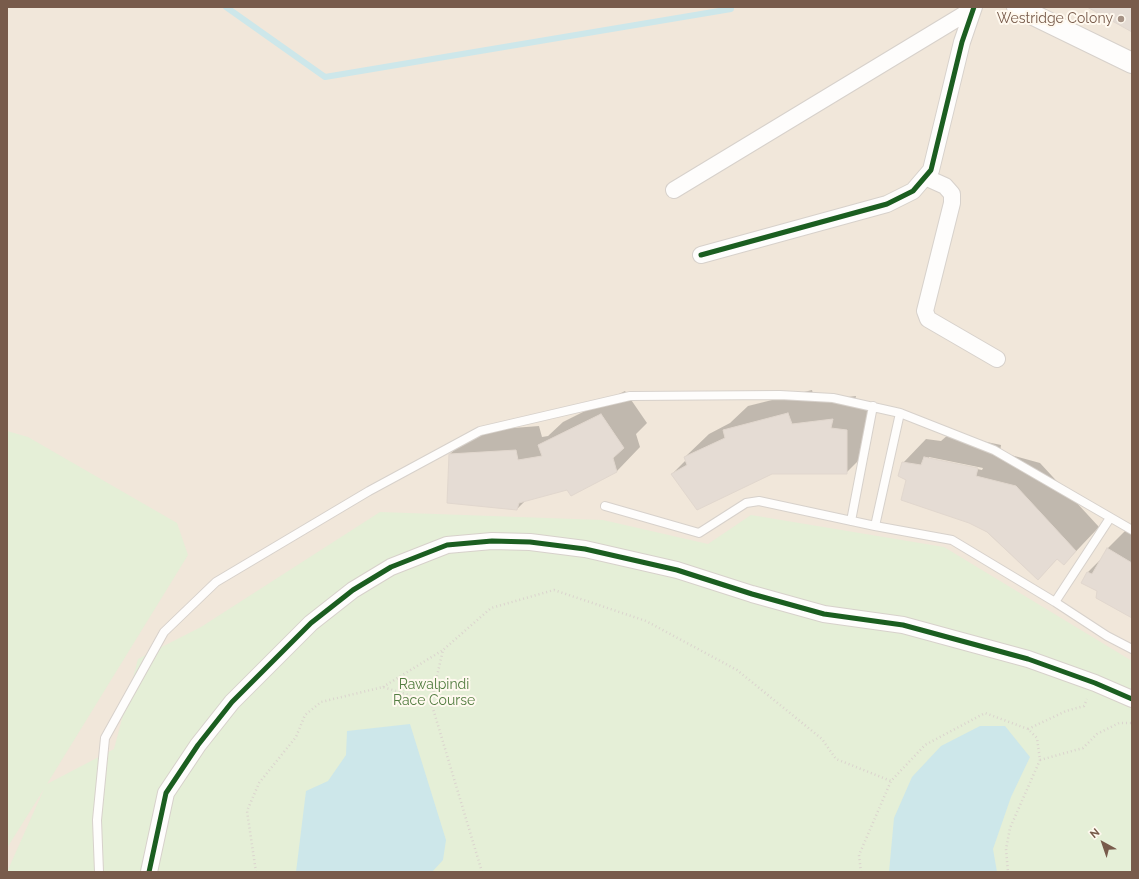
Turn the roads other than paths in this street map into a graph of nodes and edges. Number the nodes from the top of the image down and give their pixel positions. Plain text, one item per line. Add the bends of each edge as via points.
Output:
1 (1017, 7) edge
2 (974, 8) edge
3 (1132, 64) edge
4 (926, 177) junction
5 (674, 190) dead end
6 (701, 255) dead end
7 (997, 359) dead end
8 (873, 406) junction
9 (900, 413) junction
10 (605, 506) dead end
11 (1110, 518) junction
12 (851, 521) junction
13 (875, 526) junction
14 (1132, 530) edge
15 (1055, 602) junction
16 (1132, 649) edge
17 (1132, 699) edge
18 (99, 872) edge
19 (148, 872) edge

1 - 3 street
2 - 4 street via 960,49 931,170
2 - 5 street
4 - 6 street via 913,191 887,204
4 - 7 street via 945,186 952,194 952,203 925,311 928,319
8 - 9 lane
8 - 12 lane
8 - 18 lane via 833,398 780,395 630,396 480,431 369,491 216,582 164,632 105,738 97,820
9 - 11 lane via 994,450
9 - 13 lane
10 - 12 lane via 694,533 704,531 752,501
11 - 14 lane
11 - 15 lane
12 - 13 lane
13 - 15 lane via 952,540
15 - 16 lane
17 - 19 street via 1028,660 903,624 824,614 677,570 585,549 530,542 492,541 447,545 391,567 354,590 311,623 232,702 198,745 166,793

